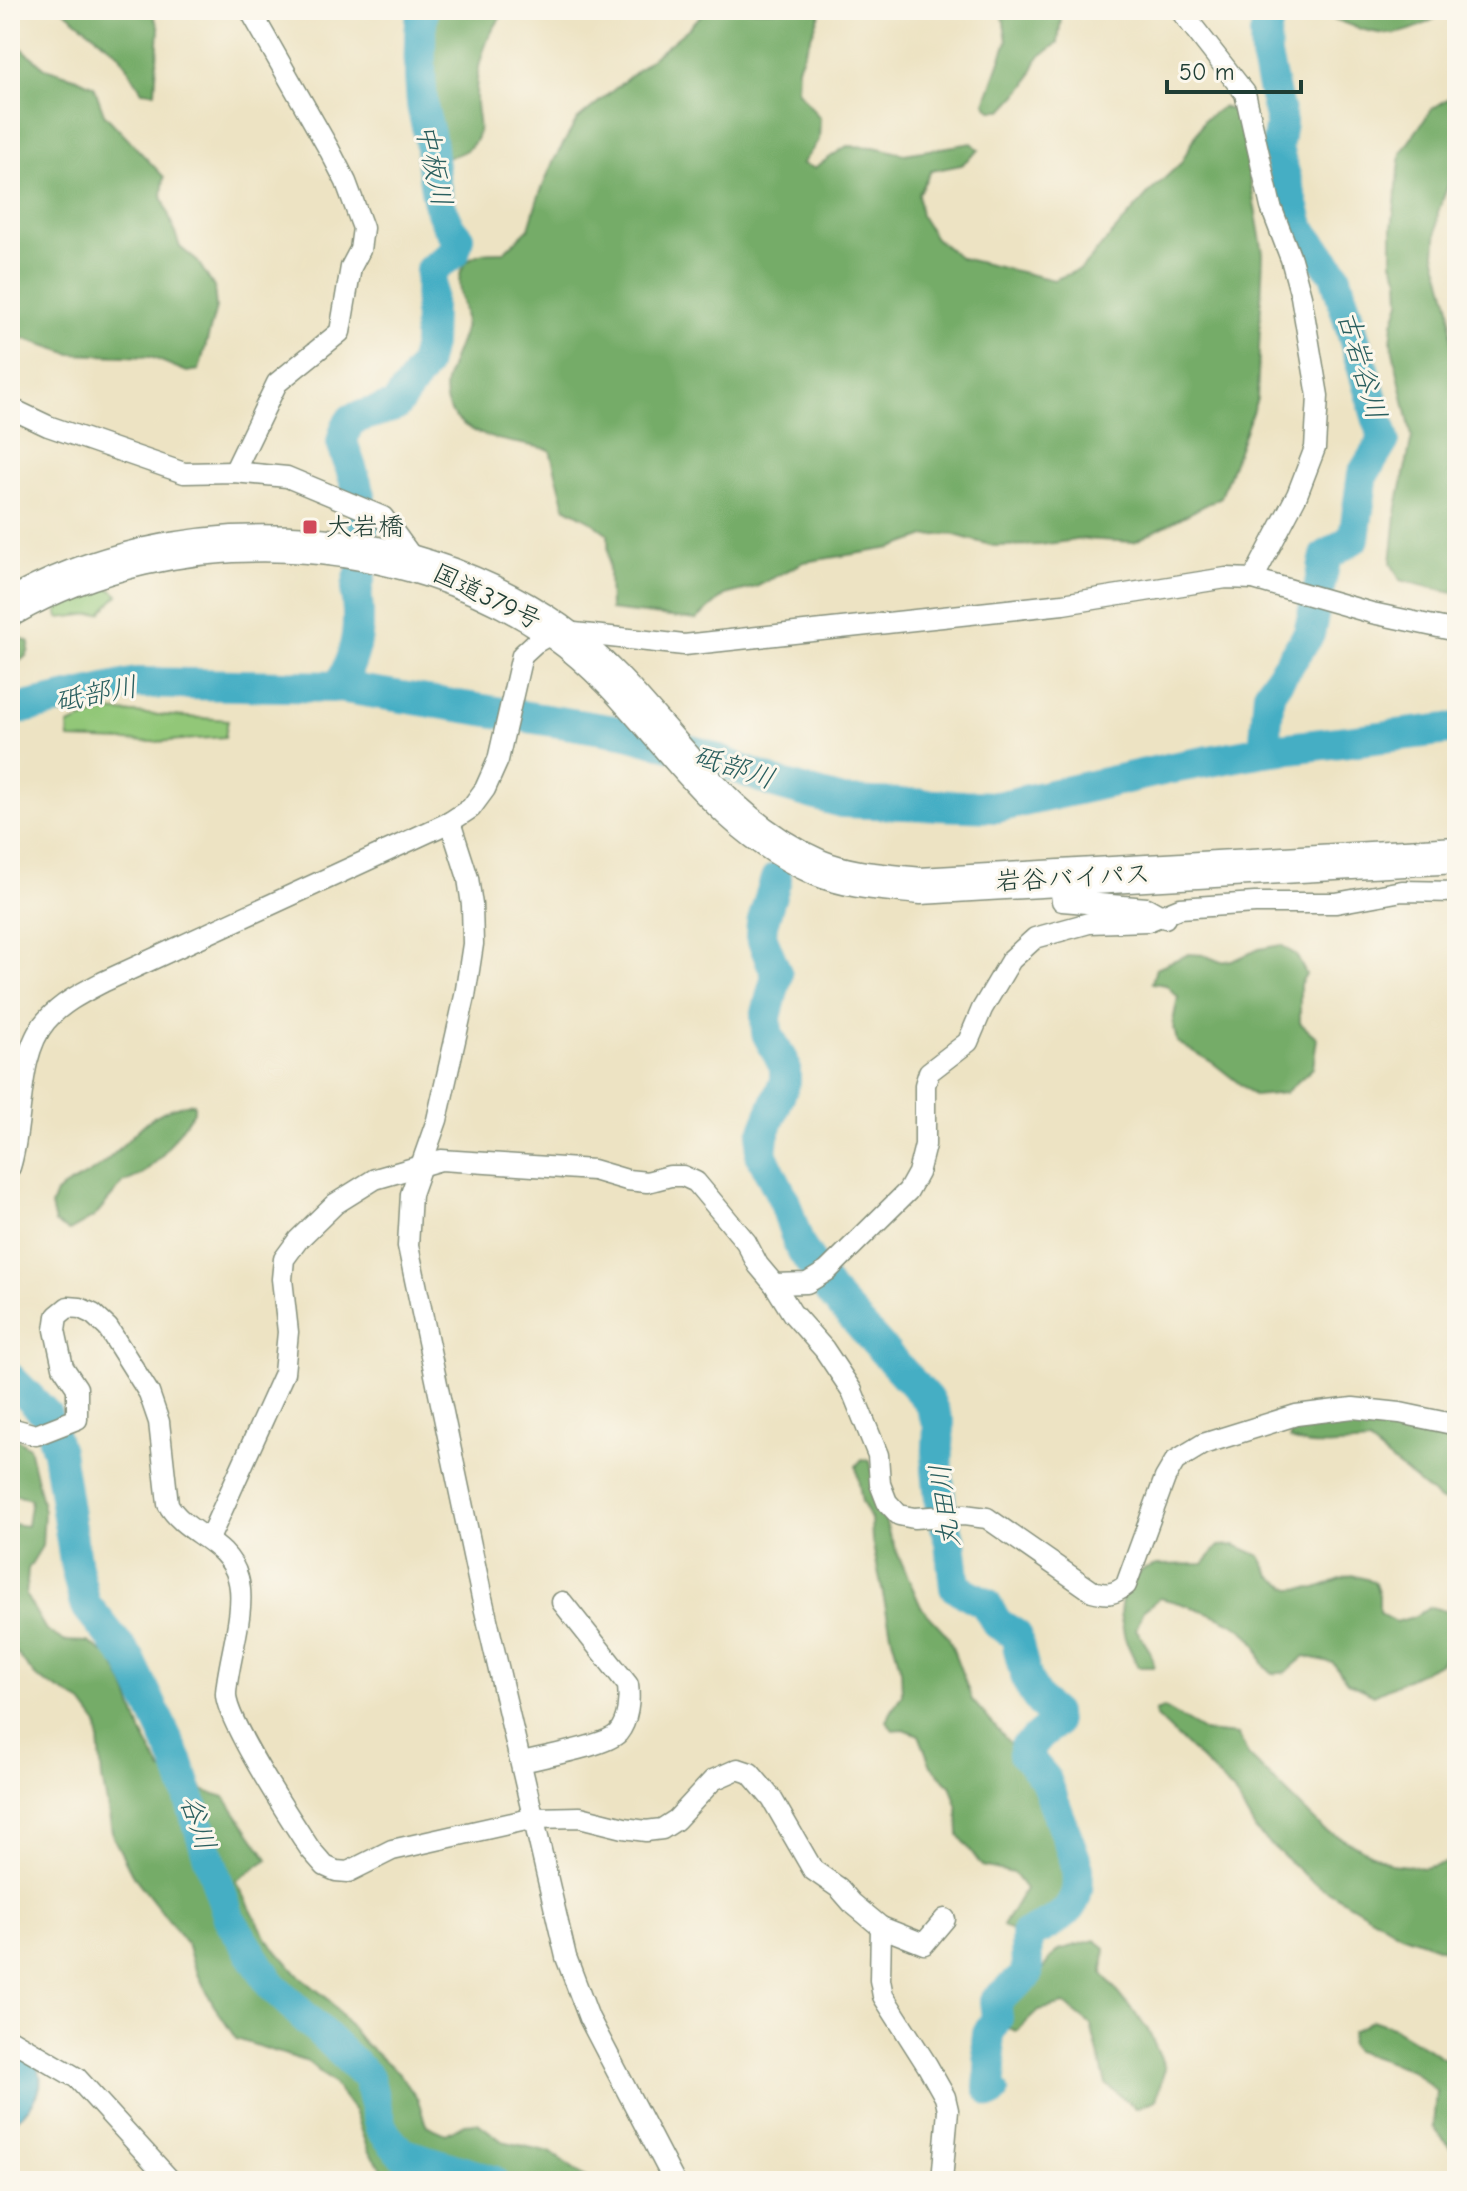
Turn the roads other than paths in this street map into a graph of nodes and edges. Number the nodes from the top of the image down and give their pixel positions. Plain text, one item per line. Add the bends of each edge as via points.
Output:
1 (250, 10) edge
2 (1180, 10) edge
3 (10, 408) edge
4 (234, 472) junction
5 (417, 564) junction
6 (1253, 579) junction
7 (10, 608) edge
8 (556, 631) junction
9 (1457, 631) edge
10 (715, 795) joint
11 (450, 822) junction
12 (1457, 855) edge
13 (1059, 879) junction
14 (1457, 892) edge
15 (1161, 916) junction
16 (1191, 920) dead end
17 (420, 1166) junction
18 (10, 1167) edge
19 (774, 1284) junction
20 (1457, 1425) edge
21 (10, 1428) edge
22 (209, 1539) junction
23 (562, 1602) dead end
24 (522, 1762) junction
25 (535, 1818) junction
26 (945, 1919) dead end
27 (881, 1927) junction
28 (10, 2039) edge
29 (171, 2181) edge
30 (674, 2181) edge
31 (942, 2181) edge

1 - 4 street via 330,151 363,228 340,332 277,383
2 - 6 street via 1245,93 1271,207 1301,296 1318,396 1315,448
3 - 4 street via 184,473
4 - 5 street via 287,477 383,517
5 - 7 highway, 国道379号 via 331,547 211,546 120,563
5 - 8 highway, 国道379号 via 490,592
6 - 8 street via 1226,578 1063,604 684,645
6 - 9 street
8 - 10 highway, 国道379号 via 599,668
8 - 11 street via 522,655 498,760 471,808
10 - 13 highway, 岩谷バイパス via 773,844 821,869 920,886
11 - 17 street via 468,878 473,944 437,1120
11 - 18 street via 61,1006 35,1040
12 - 13 highway, 岩谷バイパス
13 - 15 street via 1062,901 1147,908
14 - 15 street via 1402,891 1336,903 1180,908
15 - 16 street
15 - 19 street via 1089,923 1035,938 1016,954 968,1042 929,1072 925,1145 908,1191 827,1271 807,1283
17 - 19 street via 441,1160 593,1170 647,1182 683,1176 716,1204
17 - 22 street via 375,1179 335,1204 284,1259 284,1373
17 - 24 street via 411,1194 408,1246
19 - 20 street via 852,1391 878,1455 880,1484 899,1515 987,1518 1105,1595 1126,1585 1158,1489 1175,1461 1203,1444 1296,1415 1353,1408
21 - 22 street via 36,1435 77,1419 77,1388 63,1367 57,1316 68,1307 93,1314 108,1328 149,1393 159,1422 168,1504 175,1517
22 - 25 street via 232,1560 239,1580 225,1697 273,1790 325,1866 348,1872 392,1850
23 - 24 street via 628,1685 630,1699 618,1733 605,1741
24 - 25 street
25 - 27 street via 580,1817 624,1828 662,1829 713,1780 738,1769 750,1773 772,1799 813,1870
25 - 30 street via 566,1957 589,2018
26 - 27 street via 924,1944
27 - 31 street via 883,1996 945,2097
28 - 29 street via 77,2078

